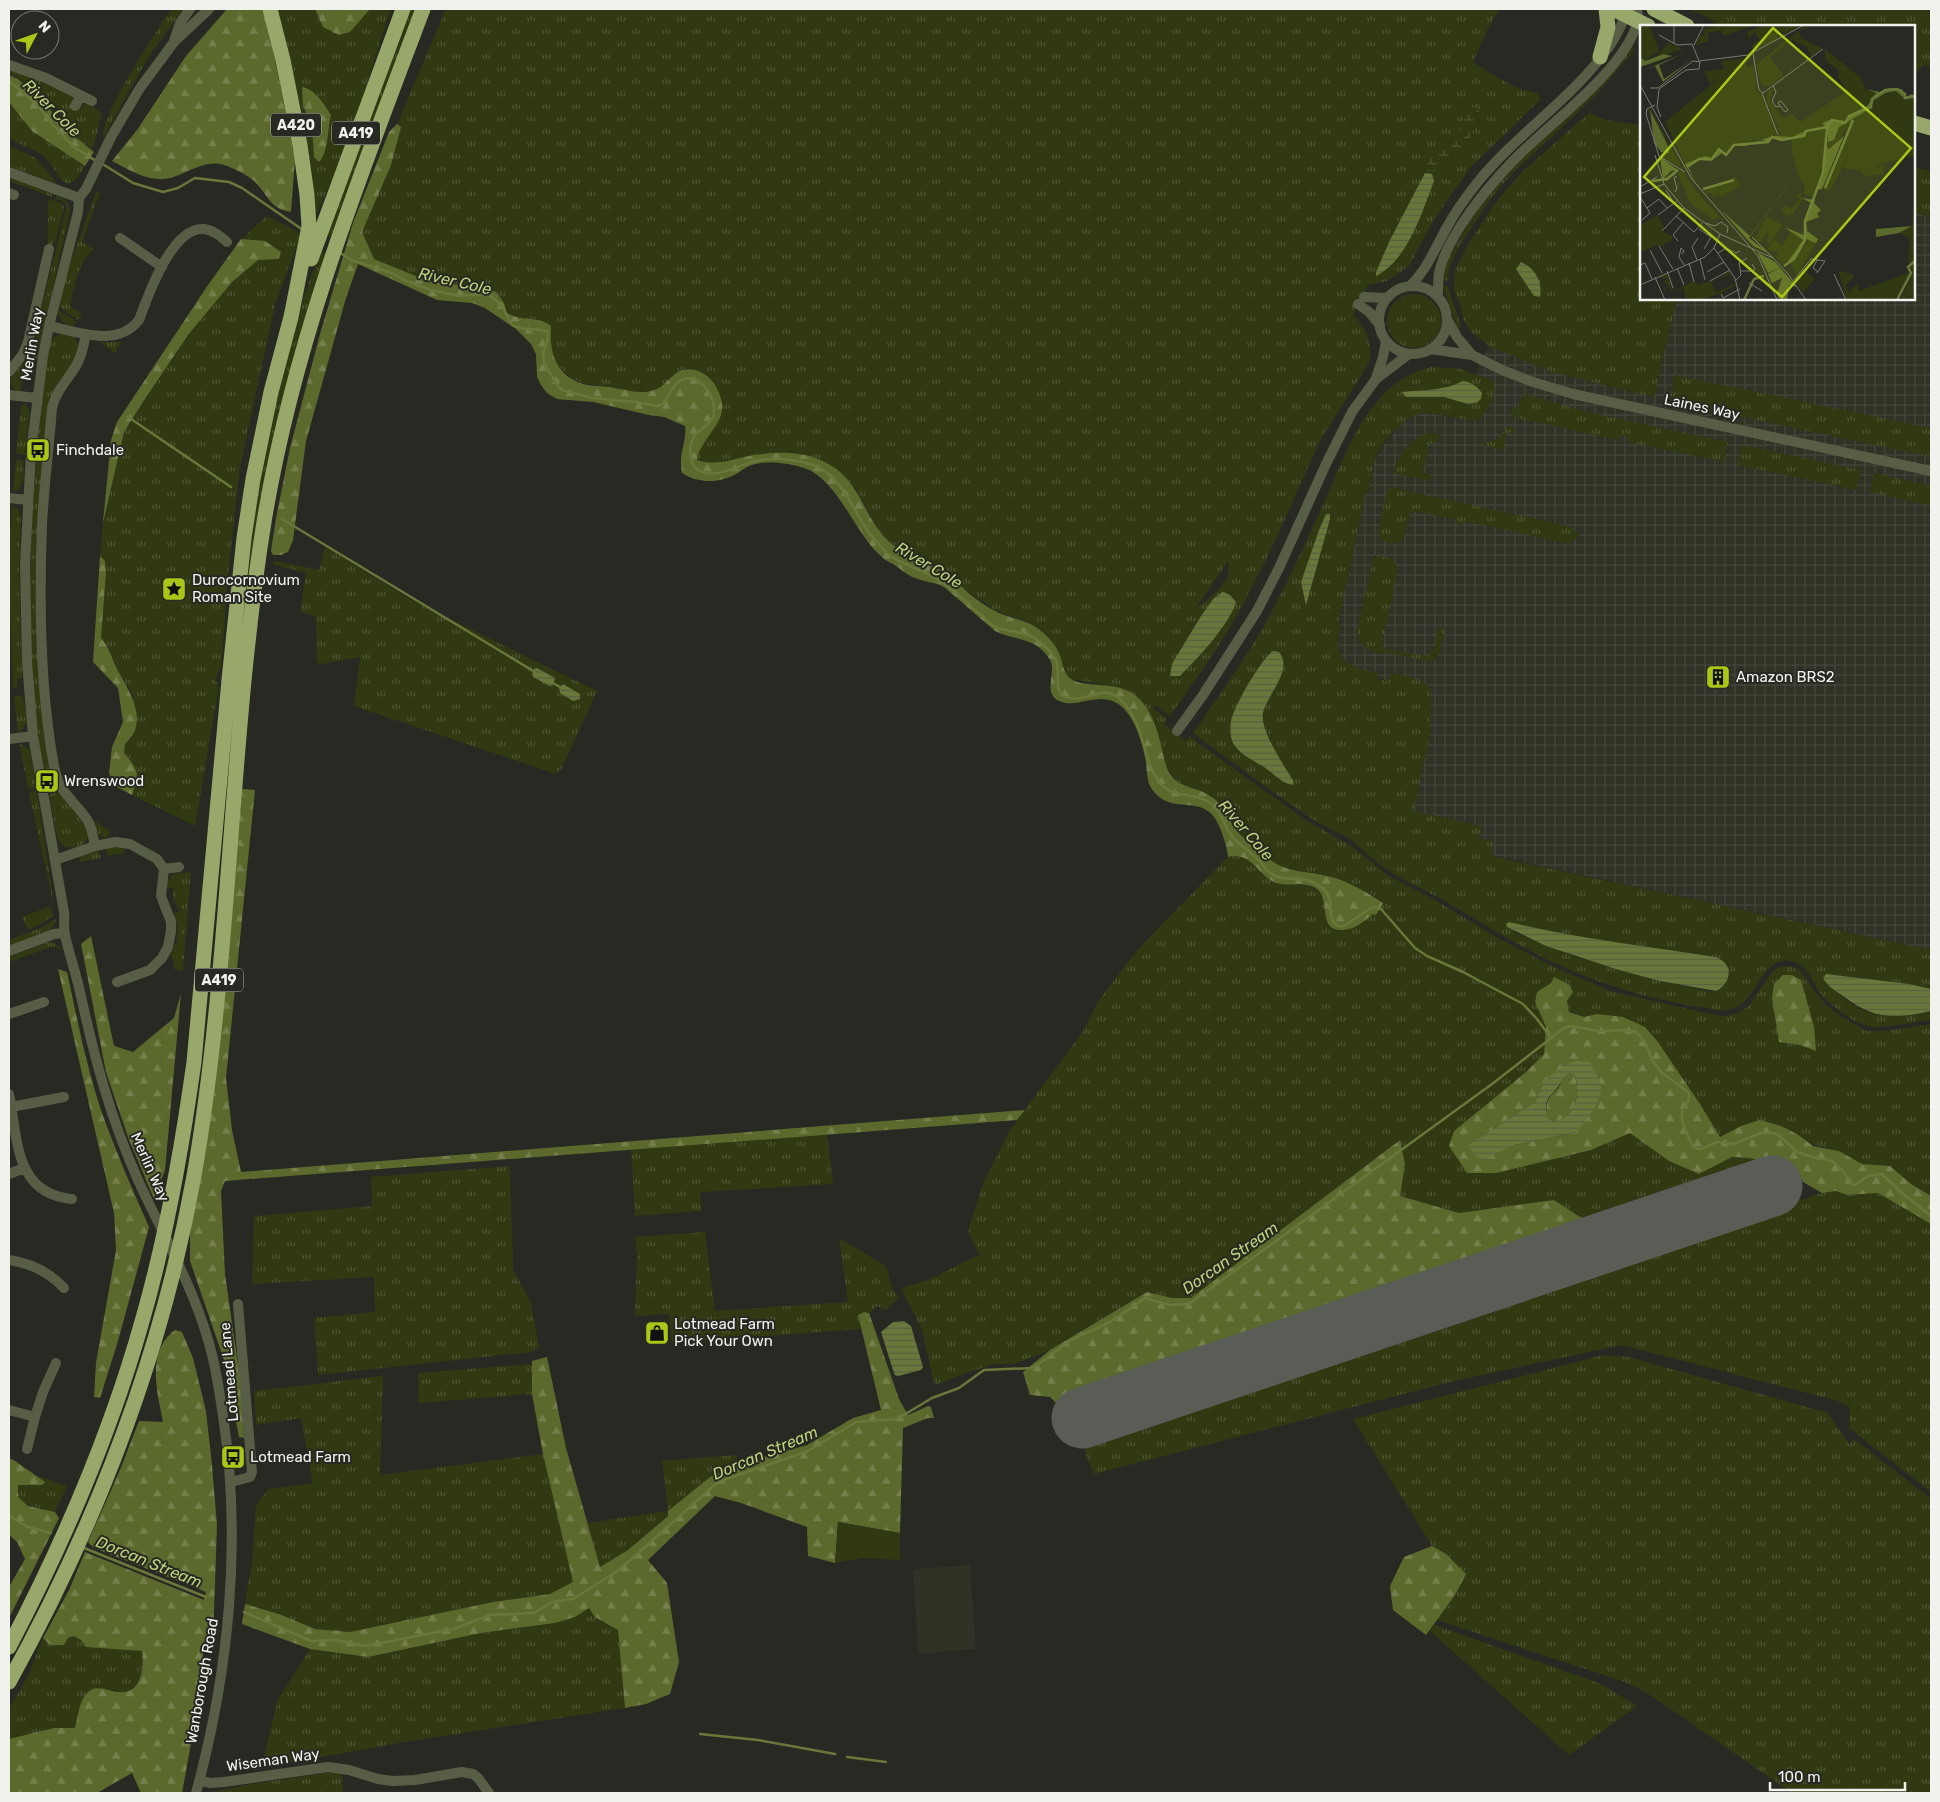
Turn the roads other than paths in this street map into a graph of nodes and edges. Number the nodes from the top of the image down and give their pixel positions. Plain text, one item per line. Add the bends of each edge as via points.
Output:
1 (190, 9) edge
2 (209, 9) edge
3 (270, 9) edge
4 (403, 9) edge
5 (424, 9) edge
6 (430, 9) edge
7 (1606, 9) edge
8 (1654, 9) edge
9 (1632, 15) edge
10 (1686, 25) edge
11 (174, 42) junction
12 (1600, 57) junction
13 (9, 65) edge
14 (398, 77) junction
15 (81, 96) junction
16 (92, 102) dead end
17 (75, 106) dead end
18 (1915, 123) edge
19 (1931, 128) edge
20 (9, 172) edge
21 (79, 198) junction
22 (313, 235) junction
23 (120, 238) dead end
24 (227, 242) dead end
25 (49, 249) dead end
26 (162, 268) junction
27 (1411, 286) junction
28 (1438, 296) junction
29 (1387, 298) junction
30 (291, 317) joint
31 (1448, 321) junction
32 (1380, 325) junction
33 (49, 326) junction
34 (86, 334) junction
35 (1386, 341) junction
36 (1430, 349) junction
37 (1409, 354) junction
38 (1472, 355) junction
39 (9, 372) edge
40 (1376, 379) junction
41 (9, 395) edge
42 (37, 398) junction
43 (1931, 471) edge
44 (9, 498) edge
45 (27, 500) junction
46 (1177, 731) dead end
47 (33, 736) junction
48 (9, 739) edge
49 (95, 846) junction
50 (55, 860) junction
51 (179, 867) dead end
52 (164, 869) junction
53 (64, 933) junction
54 (9, 951) edge
55 (117, 982) dead end
56 (44, 1002) dead end
57 (9, 1014) edge
58 (9, 1094) edge
59 (64, 1097) dead end
60 (12, 1107) junction
61 (24, 1168) junction
62 (9, 1174) edge
63 (72, 1199) dead end
64 (9, 1260) edge
65 (64, 1288) dead end
66 (238, 1304) dead end
67 (56, 1363) dead end
68 (9, 1410) edge
69 (35, 1416) junction
70 (27, 1449) dead end
71 (231, 1482) junction
72 (9, 1647) edge
73 (9, 1682) edge
74 (199, 1780) junction
75 (196, 1793) edge
76 (489, 1793) edge

1 - 11 street, Merlin Way via 180,23
2 - 11 street, Merlin Way
3 - 22 highway, A420 via 300,145
4 - 22 highway, A419
5 - 14 highway, A419
6 - 14 highway
7 - 12 highway via 1608,27
8 - 10 highway
9 - 12 street
9 - 28 street via 1628,42 1603,75 1511,163 1474,207 1443,261
11 - 21 street, Merlin Way via 140,88
12 - 27 street via 1573,89 1488,170 1462,203 1426,267
13 - 15 street via 46,78
14 - 73 highway, A419 via 334,246 280,439 265,520 250,636 211,1058 193,1179 166,1297 150,1355 111,1465 51,1602
15 - 16 street
15 - 17 street
18 - 19 highway
20 - 21 street
21 - 33 street, Merlin Way
22 - 30 highway, A420
23 - 26 street
24 - 26 street via 212,230 195,230 180,239
25 - 39 street, Merlin Way via 41,264 28,342
26 - 34 street via 139,320 132,327 112,336
27 - 28 street via 1426,288
27 - 29 street via 1395,291
28 - 31 street
29 - 32 street via 1381,308
29 - 32 street via 1361,301
30 - 72 highway, A419 via 271,392 244,538 194,1062 164,1238 133,1352 102,1442 56,1553
31 - 36 street via 1443,338
31 - 38 street, Laines Way
32 - 35 street
33 - 34 street
33 - 42 street, Merlin Way
34 - 49 street via 78,362 59,388 52,408 42,524 41,635 55,772 68,798 88,820
35 - 37 street
35 - 40 street
36 - 37 street
36 - 38 street, Laines Way
37 - 40 street
38 - 43 street, Laines Way via 1533,382 1573,394
40 - 46 street via 1345,424 1257,611
41 - 42 street
42 - 45 street, Merlin Way
44 - 45 street
45 - 47 street, Merlin Way via 25,614
47 - 48 street
47 - 50 street, Merlin Way
49 - 50 street
49 - 52 street via 115,842 130,844 157,859
50 - 53 street, Merlin Way via 64,912
51 - 52 street
52 - 55 street via 161,896 172,931 168,947 150,970
53 - 54 street
53 - 71 street, Merlin Way via 115,1124 193,1296 209,1340
56 - 57 street
58 - 60 street
59 - 60 street
60 - 61 street
61 - 62 street
61 - 63 street via 32,1181 46,1193
64 - 65 street via 33,1266
66 - 71 street, Lotmead Lane via 252,1472 245,1480
67 - 69 street
68 - 69 street
69 - 70 street
71 - 74 street, Wanborough Road via 230,1590 226,1632
74 - 75 street, Wanborough Road
74 - 76 street, Wiseman Way via 224,1782 328,1767 392,1782 462,1772 473,1774

